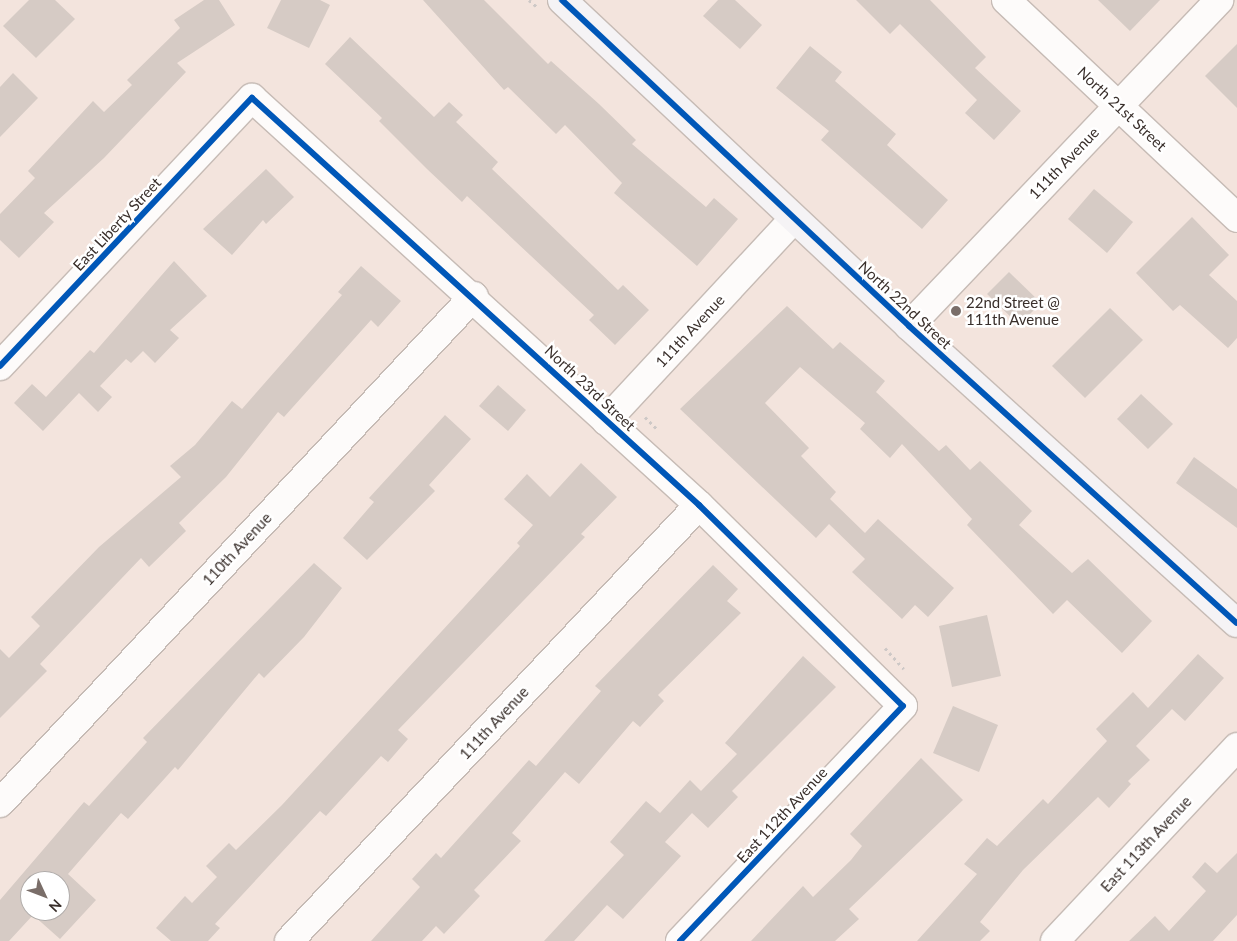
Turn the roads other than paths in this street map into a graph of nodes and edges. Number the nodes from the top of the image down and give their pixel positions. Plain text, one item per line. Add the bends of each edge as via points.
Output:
1 (562, 0) edge
2 (1006, 0) edge
3 (1219, 0) edge
4 (252, 98) joint
5 (1119, 105) junction
6 (1237, 218) edge
7 (794, 220) junction
8 (474, 296) junction
9 (908, 326) junction
10 (0, 366) edge
11 (606, 421) junction
12 (699, 505) junction
13 (1237, 623) edge
14 (903, 706) joint
15 (1237, 747) edge
16 (0, 803) edge
17 (289, 941) edge
18 (680, 941) edge
19 (1055, 941) edge

1 - 7 street, North 22nd Street
2 - 5 street, North 21st Street
3 - 5 street, 111th Avenue
4 - 8 street, North 23rd Street
4 - 10 street, East Liberty Street
5 - 6 street, North 21st Street
5 - 9 street, 111th Avenue
7 - 9 street, North 22nd Street
7 - 11 street, 111th Avenue
8 - 11 street, North 23rd Street
8 - 16 street, 110th Avenue
9 - 13 street, North 22nd Street
11 - 12 street, North 23rd Street
12 - 14 street, North 23rd Street
12 - 17 street, 111th Avenue
14 - 18 street, East 112th Avenue
15 - 19 street, East 113th Avenue

